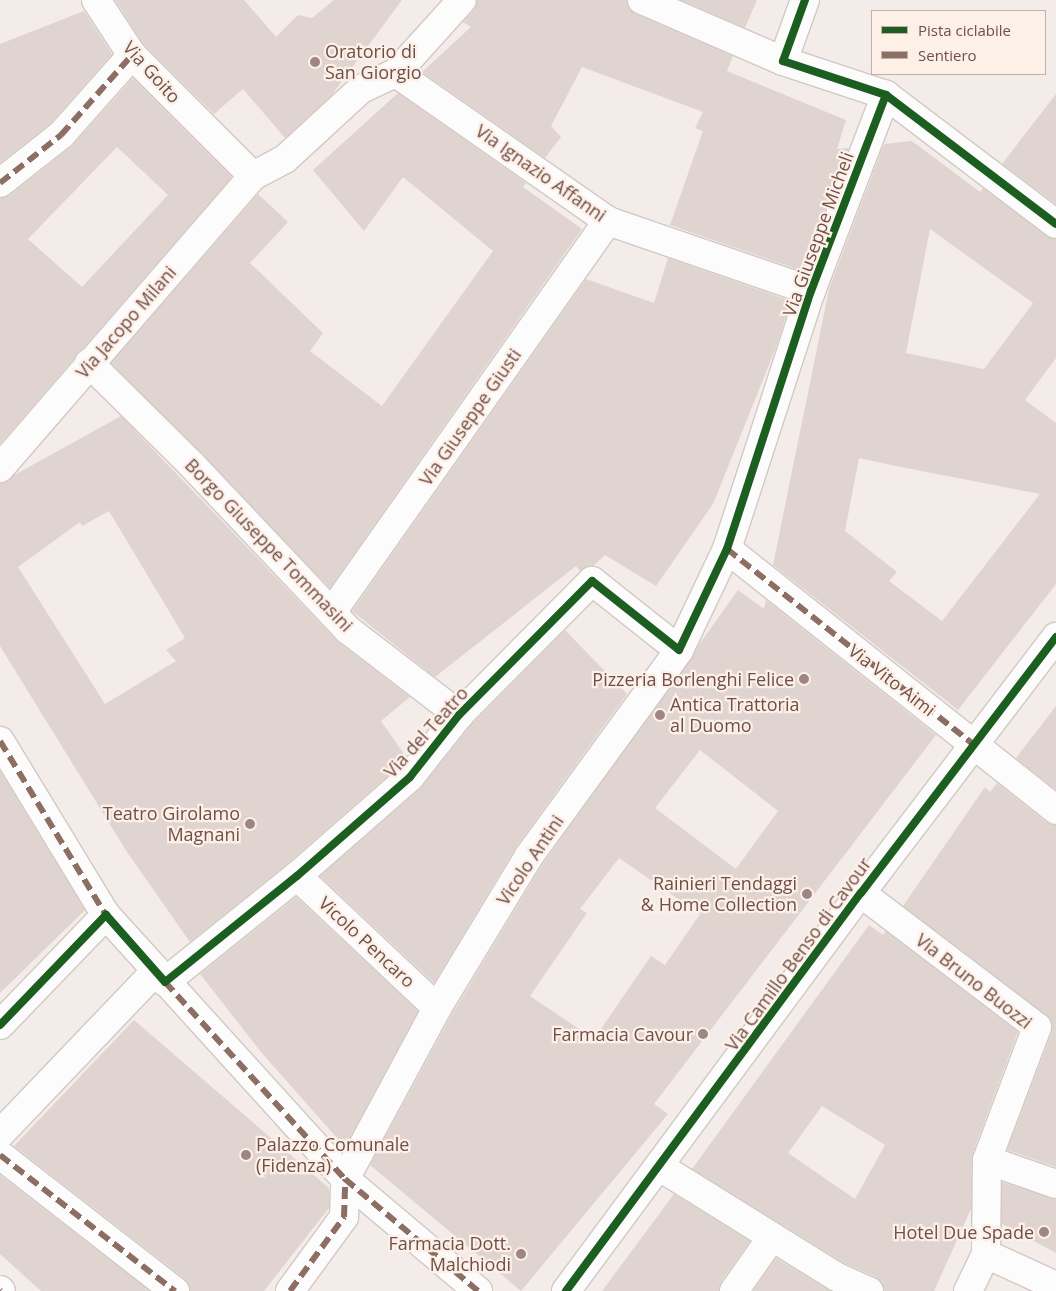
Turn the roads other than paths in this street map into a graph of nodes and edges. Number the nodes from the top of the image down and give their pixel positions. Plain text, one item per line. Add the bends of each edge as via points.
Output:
1 (96, 0) edge
2 (462, 0) edge
3 (642, 0) edge
4 (805, 0) edge
5 (132, 55) junction
6 (783, 61) junction
7 (396, 73) junction
8 (886, 95) junction
9 (253, 176) junction
10 (0, 183) edge
11 (608, 221) junction
12 (1056, 224) edge
13 (811, 291) junction
14 (89, 363) junction
15 (0, 468) edge
16 (727, 549) junction
17 (332, 612) junction
18 (1056, 637) edge
19 (679, 650) junction
20 (459, 715) junction
21 (0, 741) edge
22 (973, 744) junction
23 (1056, 810) edge
24 (297, 876) junction
25 (861, 893) junction
26 (106, 915) junction
27 (160, 976) junction
28 (437, 1008) junction
29 (0, 1025) edge
30 (0, 1134) edge
31 (0, 1155) edge
32 (987, 1160) junction
33 (660, 1167) junction
34 (345, 1179) junction
35 (1056, 1184) edge
36 (772, 1236) junction
37 (986, 1254) junction
38 (1056, 1286) edge
39 (175, 1291) edge
40 (290, 1291) edge
41 (478, 1291) edge
42 (566, 1291) edge
43 (734, 1291) edge
44 (869, 1291) edge
45 (968, 1291) edge

1 - 5 street, Via Goito
2 - 7 street
3 - 6 street
4 - 6 street
5 - 9 street, Via Goito
5 - 10 street via 61,135
6 - 8 street
7 - 9 street via 361,89 284,159
7 - 11 street, Via Ignazio Affanni
8 - 12 street
8 - 13 street, Via Giuseppe Micheli
9 - 14 street, Via Jacopo Milani
11 - 13 street, Via Ignazio Affanni
11 - 17 street, Via Giuseppe Giusti
13 - 16 street, Via Giuseppe Micheli
14 - 15 street, Via Jacopo Milani
14 - 17 street, Borgo Giuseppe Tommasini
16 - 19 street, Vicolo Antini
16 - 22 street, Via Vito Aimi
17 - 20 street, Borgo Giuseppe Tommasini via 348,630
18 - 22 street, Via Camillo Benso di Cavour
19 - 20 street, Via del Teatro via 592,581
19 - 28 street, Vicolo Antini via 530,856
20 - 24 street, Via del Teatro via 410,777
21 - 26 street
22 - 23 street, Via Vito Aimi
22 - 25 street, Via Camillo Benso di Cavour
24 - 27 street, Via del Teatro
24 - 28 street, Vicolo Pencaro
25 - 32 street, Via Bruno Buozzi via 1037,1028
25 - 33 street, Via Camillo Benso di Cavour
26 - 27 street
26 - 29 street
27 - 30 street, Via del Teatro
27 - 34 street
28 - 34 street, Vicolo Antini
31 - 39 street
32 - 35 street
32 - 37 street, Via Bruno Buozzi
33 - 36 street
33 - 42 street, Via Camillo Benso di Cavour
34 - 40 street via 344,1217
34 - 41 street
36 - 43 street
36 - 44 street via 837,1277
37 - 38 street
37 - 45 street, Via Bruno Buozzi

